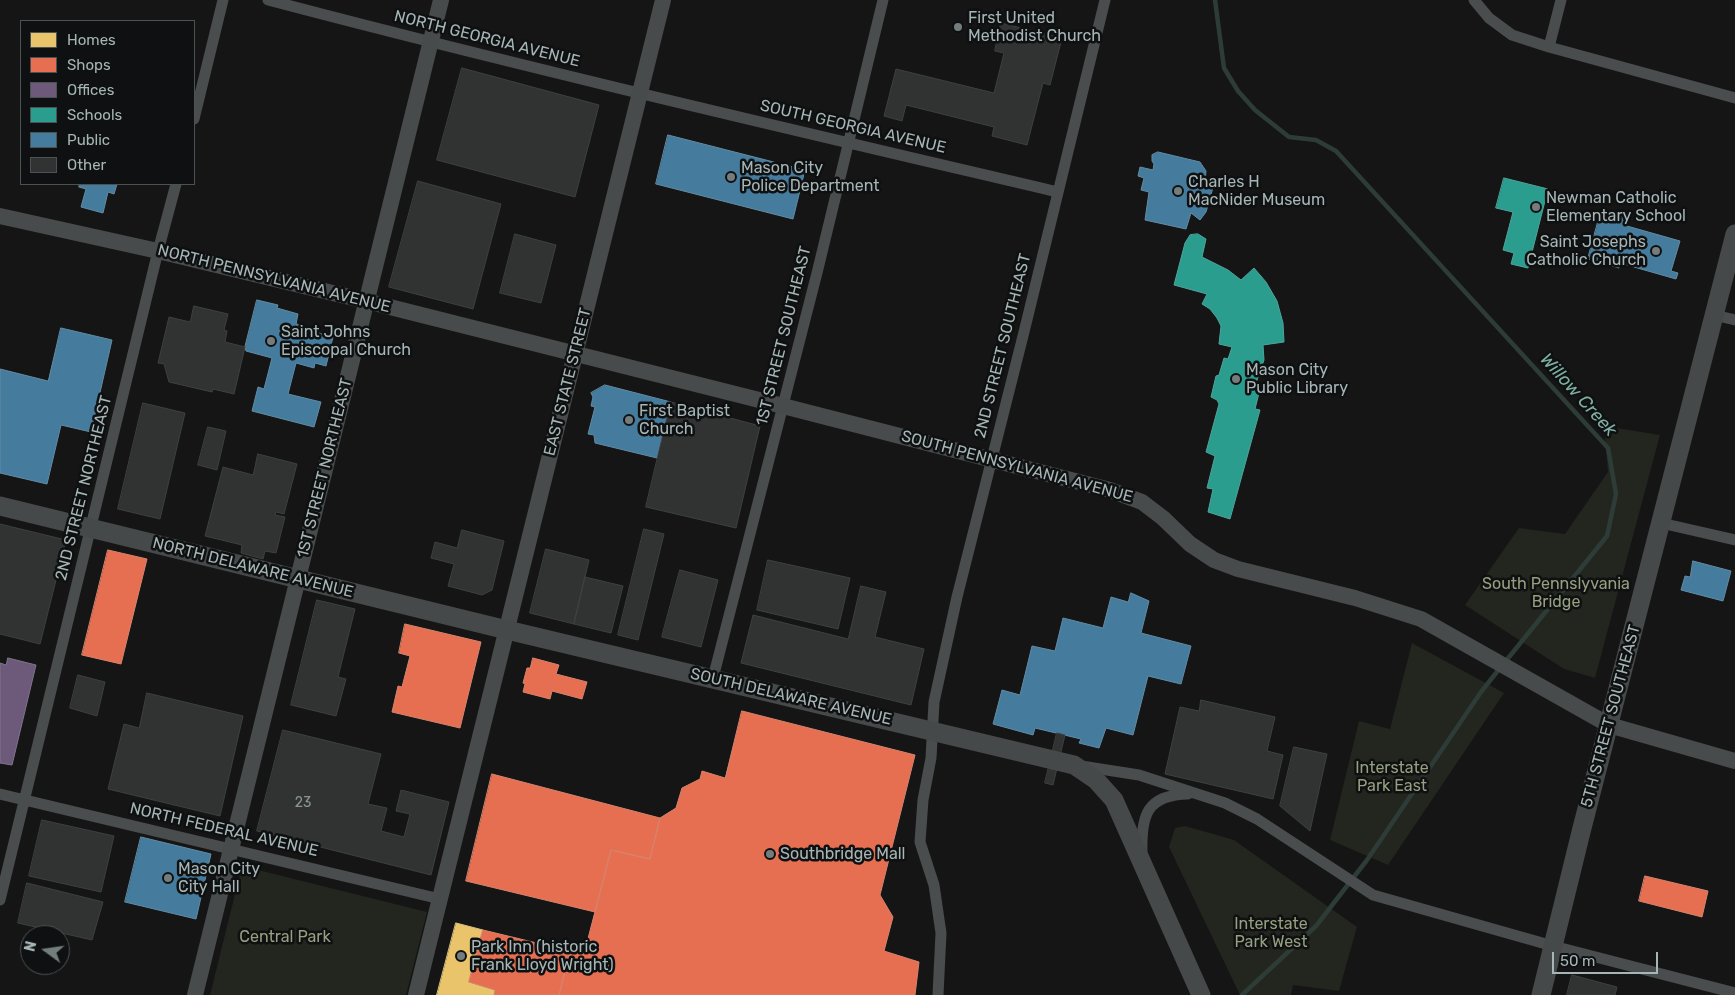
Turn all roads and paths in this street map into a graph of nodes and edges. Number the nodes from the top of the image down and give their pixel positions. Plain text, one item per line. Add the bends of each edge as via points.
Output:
1 (223, 0) edge
2 (268, 0) edge
3 (441, 0) edge
4 (663, 0) edge
5 (883, 0) edge
6 (1105, 0) edge
7 (1474, 0) edge
8 (1561, 0) edge
9 (430, 43) junction
10 (1549, 47) junction
11 (640, 94) junction
12 (1735, 98) edge
13 (195, 115) edge
14 (848, 142) junction
15 (176, 185) edge
16 (1058, 192) junction
17 (0, 216) edge
18 (1735, 234) edge
19 (158, 251) junction
20 (366, 301) junction
21 (1714, 315) junction
22 (1735, 320) edge
23 (575, 354) junction
24 (783, 406) junction
25 (991, 458) junction
26 (0, 506) edge
27 (1661, 523) junction
28 (91, 528) junction
29 (1735, 540) edge
30 (298, 578) junction
31 (507, 630) junction
32 (713, 678) junction
33 (1610, 725) junction
34 (933, 731) junction
35 (1735, 761) edge
36 (1074, 765) junction
37 (0, 794) edge
38 (1193, 794) junction
39 (25, 800) junction
40 (231, 849) junction
41 (1142, 861) junction
42 (440, 899) junction
43 (0, 900) edge
44 (1553, 946) junction
45 (1735, 993) edge
46 (195, 995) edge
47 (416, 995) edge
48 (938, 995) edge
49 (1201, 995) edge
50 (1541, 995) edge

1 - 13 street
2 - 9 street, NORTH GEORGIA AVENUE
3 - 9 main road, 1ST STREET NORTHEAST
4 - 11 main road, EAST STATE STREET
5 - 14 street, 1ST STREET SOUTHEAST
6 - 16 street, 2ND STREET SOUTHEAST
7 - 10 street via 1489,18 1512,35
8 - 10 street
9 - 11 street, NORTH GEORGIA AVENUE
9 - 20 main road, 1ST STREET NORTHEAST
10 - 12 street
11 - 14 street, SOUTH GEORGIA AVENUE
11 - 23 main road, EAST STATE STREET
14 - 16 street, SOUTH GEORGIA AVENUE
14 - 24 street, 1ST STREET SOUTHEAST
15 - 19 street, 2ND STREET NORTHEAST
16 - 25 street, 2ND STREET SOUTHEAST
17 - 19 main road, NORTH PENNSYLVANIA AVENUE
18 - 21 main road, 5TH STREET SOUTHEAST
19 - 20 main road, NORTH PENNSYLVANIA AVENUE
19 - 28 street, 2ND STREET NORTHEAST
20 - 23 main road, NORTH PENNSYLVANIA AVENUE
20 - 30 main road, 1ST STREET NORTHEAST
21 - 22 street
21 - 27 main road, 5TH STREET SOUTHEAST
23 - 24 main road, SOUTH PENNSYLVANIA AVENUE
23 - 31 main road, EAST STATE STREET
24 - 25 main road, SOUTH PENNSYLVANIA AVENUE
24 - 32 street, 1ST STREET SOUTHEAST
25 - 33 main road, SOUTH PENNSYLVANIA AVENUE via 1110,490 1142,502 1190,544 1214,560 1421,619
25 - 34 street, 2ND STREET SOUTHEAST via 936,692
26 - 28 main road, NORTH DELAWARE AVENUE
27 - 29 street
27 - 33 main road, 5TH STREET SOUTHEAST
28 - 30 main road, NORTH DELAWARE AVENUE
28 - 39 street, 2ND STREET NORTHEAST
30 - 31 main road, NORTH DELAWARE AVENUE
30 - 40 main road, 1ST STREET NORTHEAST
31 - 32 main road, SOUTH DELAWARE AVENUE
31 - 42 main road, EAST STATE STREET
32 - 34 main road, SOUTH DELAWARE AVENUE
33 - 35 main road, SOUTH PENNSYLVANIA AVENUE
33 - 44 main road, 5TH STREET SOUTHEAST
34 - 36 main road, SOUTH DELAWARE AVENUE
34 - 48 street, 2ND STREET SOUTHEAST via 920,842 934,885 942,933
36 - 38 street, SOUTH DELAWARE AVENUE via 1139,775
36 - 41 main road, SOUTH DELAWARE AVENUE via 1096,780 1114,800
37 - 39 street, NORTH FEDERAL AVENUE
38 - 41 street, SOUTH DELAWARE AVENUE via 1173,794 1149,808 1141,834
38 - 44 street, SOUTH DELAWARE AVENUE via 1226,803 1257,819 1373,895
39 - 40 street, NORTH FEDERAL AVENUE
39 - 43 street, 2ND STREET NORTHEAST
40 - 42 street, NORTH FEDERAL AVENUE
40 - 46 main road, 1ST STREET NORTHEAST
41 - 49 main road
42 - 47 main road, EAST STATE STREET
44 - 45 street, SOUTH DELAWARE AVENUE
44 - 50 main road, 5TH STREET SOUTHEAST

